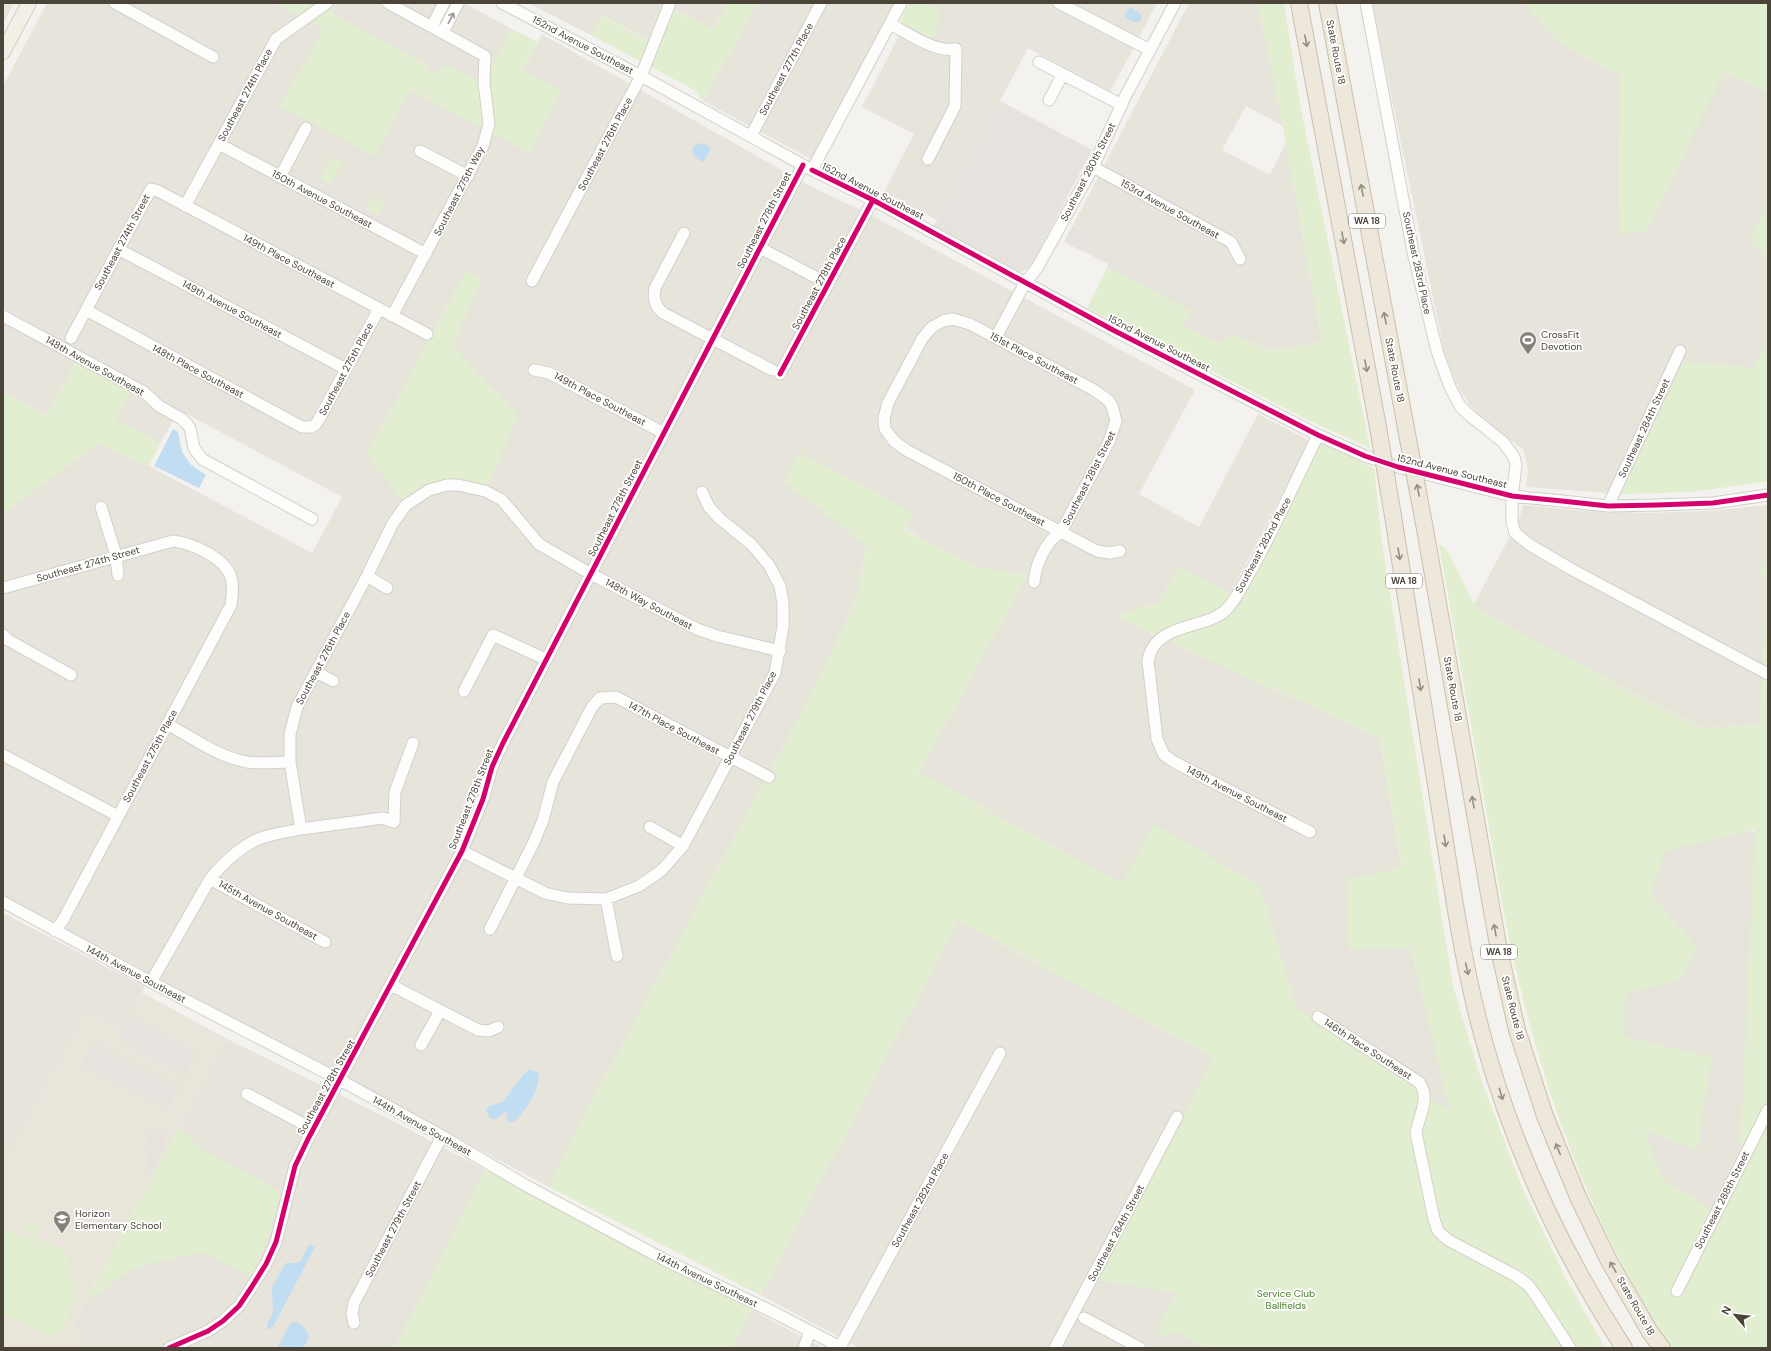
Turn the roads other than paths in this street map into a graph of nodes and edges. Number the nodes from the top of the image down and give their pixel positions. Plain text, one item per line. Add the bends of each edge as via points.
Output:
1 (29, 3) edge
2 (115, 3) edge
3 (327, 3) edge
4 (388, 3) edge
5 (444, 3) edge
6 (458, 3) edge
7 (502, 3) edge
8 (670, 3) edge
9 (821, 3) edge
10 (901, 3) edge
11 (1059, 3) edge
12 (1175, 3) edge
13 (1299, 3) edge
14 (1327, 3) edge
15 (1366, 3) edge
16 (890, 24) junction
17 (432, 26) junction
18 (443, 32) junction
19 (1150, 50) junction
20 (3, 52) edge
21 (213, 57) dead end
22 (1039, 62) dead end
23 (1063, 74) junction
24 (641, 76) junction
25 (1049, 100) dead end
26 (1122, 105) junction
27 (306, 128) dead end
28 (751, 136) junction
29 (219, 144) junction
30 (420, 151) dead end
31 (928, 159) dead end
32 (807, 167) junction
33 (1093, 167) junction
34 (468, 176) junction
35 (280, 177) junction
36 (151, 189) joint
37 (874, 200) junction
38 (185, 206) junction
39 (684, 232) dead end
40 (760, 248) junction
41 (118, 249) junction
42 (426, 254) junction
43 (1240, 259) dead end
44 (532, 281) dead end
45 (823, 281) dead end
46 (1025, 283) junction
47 (379, 309) junction
48 (86, 310) junction
49 (3, 316) edge
50 (392, 316) junction
51 (427, 334) dead end
52 (996, 337) junction
53 (71, 338) dead end
54 (712, 339) junction
55 (1680, 351) dead end
56 (346, 369) junction
57 (534, 370) dead end
58 (1114, 413) joint
59 (311, 427) joint
60 (885, 429) joint
61 (664, 432) junction
62 (1318, 435) junction
63 (429, 490) joint
64 (702, 492) dead end
65 (1768, 495) edge
66 (1512, 496) junction
67 (1608, 506) junction
68 (101, 507) dead end
69 (312, 519) dead end
70 (1061, 532) junction
71 (1120, 551) dead end
72 (116, 555) junction
73 (118, 574) dead end
74 (591, 574) junction
75 (231, 576) joint
76 (367, 576) junction
77 (1034, 582) dead end
78 (3, 588) edge
79 (388, 588) dead end
80 (3, 635) edge
81 (780, 652) junction
82 (545, 659) junction
83 (316, 672) junction
84 (1768, 674) edge
85 (71, 675) dead end
86 (333, 681) dead end
87 (464, 691) dead end
88 (167, 724) junction
89 (413, 743) dead end
90 (3, 755) edge
91 (1164, 755) joint
92 (731, 758) junction
93 (290, 762) junction
94 (769, 777) dead end
95 (118, 816) junction
96 (650, 827) dead end
97 (301, 829) junction
98 (1310, 832) dead end
99 (683, 846) junction
100 (462, 851) junction
101 (517, 878) junction
102 (210, 879) junction
103 (606, 899) junction
104 (3, 902) edge
105 (490, 929) dead end
106 (55, 931) junction
107 (326, 942) dead end
108 (617, 956) dead end
109 (151, 982) junction
110 (391, 985) junction
111 (440, 1011) junction
112 (1318, 1017) dead end
113 (498, 1027) dead end
114 (421, 1045) dead end
115 (1000, 1053) dead end
116 (340, 1080) junction
117 (247, 1094) dead end
118 (1768, 1110) edge
119 (1177, 1117) dead end
120 (313, 1129) junction
121 (442, 1136) junction
122 (1677, 1290) dead end
123 (1084, 1318) dead end
124 (354, 1323) dead end
125 (810, 1331) junction
126 (841, 1347) edge
127 (168, 1348) edge
128 (804, 1348) edge
129 (1055, 1348) edge
130 (1140, 1348) edge
131 (1570, 1348) edge
132 (1624, 1348) edge
133 (1662, 1348) edge

1 - 20 main road
2 - 21 street
3 - 29 street, Southeast 274th Place via 276,39
4 - 17 street
5 - 17 street
18 -> 6 street
7 - 24 street, 152nd Avenue Southeast
8 - 24 street, Southeast 276th Place
9 - 28 street, Southeast 277th Place
10 - 16 street, Southeast 278th Street
11 - 19 street
12 - 19 street, Southeast 280th Street
13 -> 132 highway, WA 18, bridge via 1378,427 1461,943 1482,1034 1507,1114 1538,1190 1570,1259
133 -> 14 highway, State Route 18 / WA 18, bridge via 1650,1332 1609,1260 1578,1197 1545,1116 1517,1030 1498,945 1425,529
15 - 66 street, Southeast 283rd Place via 1413,252 1437,352 1460,406 1503,442 1514,457 1516,464
16 - 31 street via 937,48 947,51 956,49 955,106
16 - 32 street, Southeast 278th Street
17 - 18 street
18 - 34 street, Southeast 275th Way via 485,56 484,83 489,128
19 - 26 street, Southeast 280th Street
22 - 23 street
23 - 25 street
23 - 26 street
24 - 28 street, 152nd Avenue Southeast
24 - 44 street, Southeast 276th Place
26 - 33 street, Southeast 280th Street
27 - 35 street
28 - 32 street, 152nd Avenue Southeast
29 - 35 street, 150th Avenue Southeast
29 - 38 street, Southeast 274th Place
30 - 34 street
32 - 37 street, 152nd Avenue Southeast
32 - 40 street, Southeast 278th Street
33 - 43 street, 153rd Avenue Southeast via 1231,242
33 - 46 street, Southeast 280th Street via 1038,268
34 - 42 street, Southeast 275th Way
35 - 42 street, 150th Avenue Southeast
36 - 38 street, 149th Place Southeast
36 - 41 street, Southeast 274th Street
37 - 46 street, 152nd Avenue Southeast
37 - 54 street, Southeast 278th Place via 776,372
38 - 47 street, 149th Place Southeast
39 - 54 street via 655,288 656,307
40 - 45 street
40 - 54 street, Southeast 278th Street
41 - 48 street, Southeast 274th Street
41 - 56 street, 149th Avenue Southeast
42 - 50 street, Southeast 275th Way
46 - 52 street, Southeast 280th Street
46 - 62 street, 152nd Avenue Southeast
47 - 50 street, 149th Place Southeast
47 - 56 street, Southeast 275th Place
48 - 53 street, Southeast 274th Street
48 - 59 street, 148th Place Southeast via 302,426
49 - 69 street, 148th Avenue Southeast via 144,392 159,406 187,424 194,448 202,459
50 - 51 street, 149th Place Southeast
52 - 58 street, 151st Place Southeast via 1094,390 1108,400
52 - 60 street, 151st Place Southeast via 953,319 932,326 922,339 888,403 884,418
54 - 61 street, Southeast 278th Street
55 - 67 street, Southeast 284th Street
56 - 59 street, Southeast 275th Place via 318,421
57 - 61 street, 149th Place Southeast via 549,372
58 - 70 street, Southeast 281st Street via 1116,421 1109,442
60 - 70 street, 150th Place Southeast via 894,441 906,450
61 - 74 street, Southeast 278th Street
62 - 66 street, 152nd Avenue Southeast via 1365,456 1398,467
62 - 91 street, Southeast 282nd Place via 1266,543 1238,593 1225,610 1212,618 1175,630 1162,639 1149,655 1157,739
63 - 74 street, 148th Way Southeast via 446,485 468,486 485,491 502,500 539,544
63 - 76 street, Southeast 276th Place via 406,505 392,523
64 - 81 street, Southeast 279th Place via 709,507 719,518 751,544 780,586 783,626
65 - 67 street via 1713,503
66 - 67 street
66 - 84 street, 152nd Avenue Southeast via 1513,528 1523,540 1571,569
68 - 72 street
70 - 71 street, 150th Place Southeast via 1101,552
70 - 77 street, Southeast 281st Street via 1052,537 1037,566
72 - 73 street
72 - 75 street, Southeast 274th Street via 173,541 195,546 221,562
72 - 78 street, Southeast 274th Street
74 - 81 street, 148th Way Southeast via 697,629
74 - 82 street, Southeast 278th Street
75 - 88 street, Southeast 275th Place via 233,591 230,605
76 - 79 street
76 - 83 street, Southeast 276th Place
80 - 85 street
81 - 92 street, Southeast 279th Place via 774,673
82 - 87 street via 493,635
82 - 100 street, Southeast 278th Street via 492,767 483,799
83 - 86 street
83 - 93 street, Southeast 276th Place via 296,707 290,734
88 - 93 street via 235,759 249,762
88 - 95 street, Southeast 275th Place
89 - 97 street via 395,792 394,822 383,818
90 - 95 street
91 - 98 street, 149th Avenue Southeast
92 - 94 street, 147th Place Southeast
92 - 99 street, Southeast 279th Place
92 - 101 street, 147th Place Southeast via 616,697 600,698 592,707 553,782 543,820
93 - 97 street, Southeast 276th Place
95 - 106 street, Southeast 275th Place
96 - 99 street
97 - 102 street via 259,839 220,866
99 - 103 street, Southeast 279th Place via 662,870 639,886
100 - 101 street
100 - 110 street, Southeast 278th Street
101 - 103 street via 545,893
101 - 105 street
102 - 107 street, 145th Avenue Southeast
102 - 109 street
103 - 108 street
104 - 106 street, 144th Avenue Southeast
106 - 109 street, 144th Avenue Southeast
109 - 116 street, 144th Avenue Southeast
110 - 111 street
110 - 116 street, Southeast 278th Street
111 - 113 street via 478,1030 489,1031
111 - 114 street
112 - 131 street, 146th Place Southeast via 1419,1082 1424,1088 1425,1097 1416,1133 1438,1231 1463,1249 1516,1276 1528,1285
115 - 126 street, Southeast 282nd Place
116 - 120 street, Southeast 278th Street
116 - 121 street, 144th Avenue Southeast
117 - 120 street
118 - 122 street, Southeast 288th Street
119 - 129 street, Southeast 284th Street
120 - 127 street, Southeast 278th Street via 295,1166 276,1242 252,1288 239,1306 223,1321
121 - 124 street, Southeast 279th Street via 354,1302
121 - 125 street, 144th Avenue Southeast via 525,1185 665,1260
123 - 130 street
125 - 126 street, 144th Avenue Southeast
125 - 128 street

